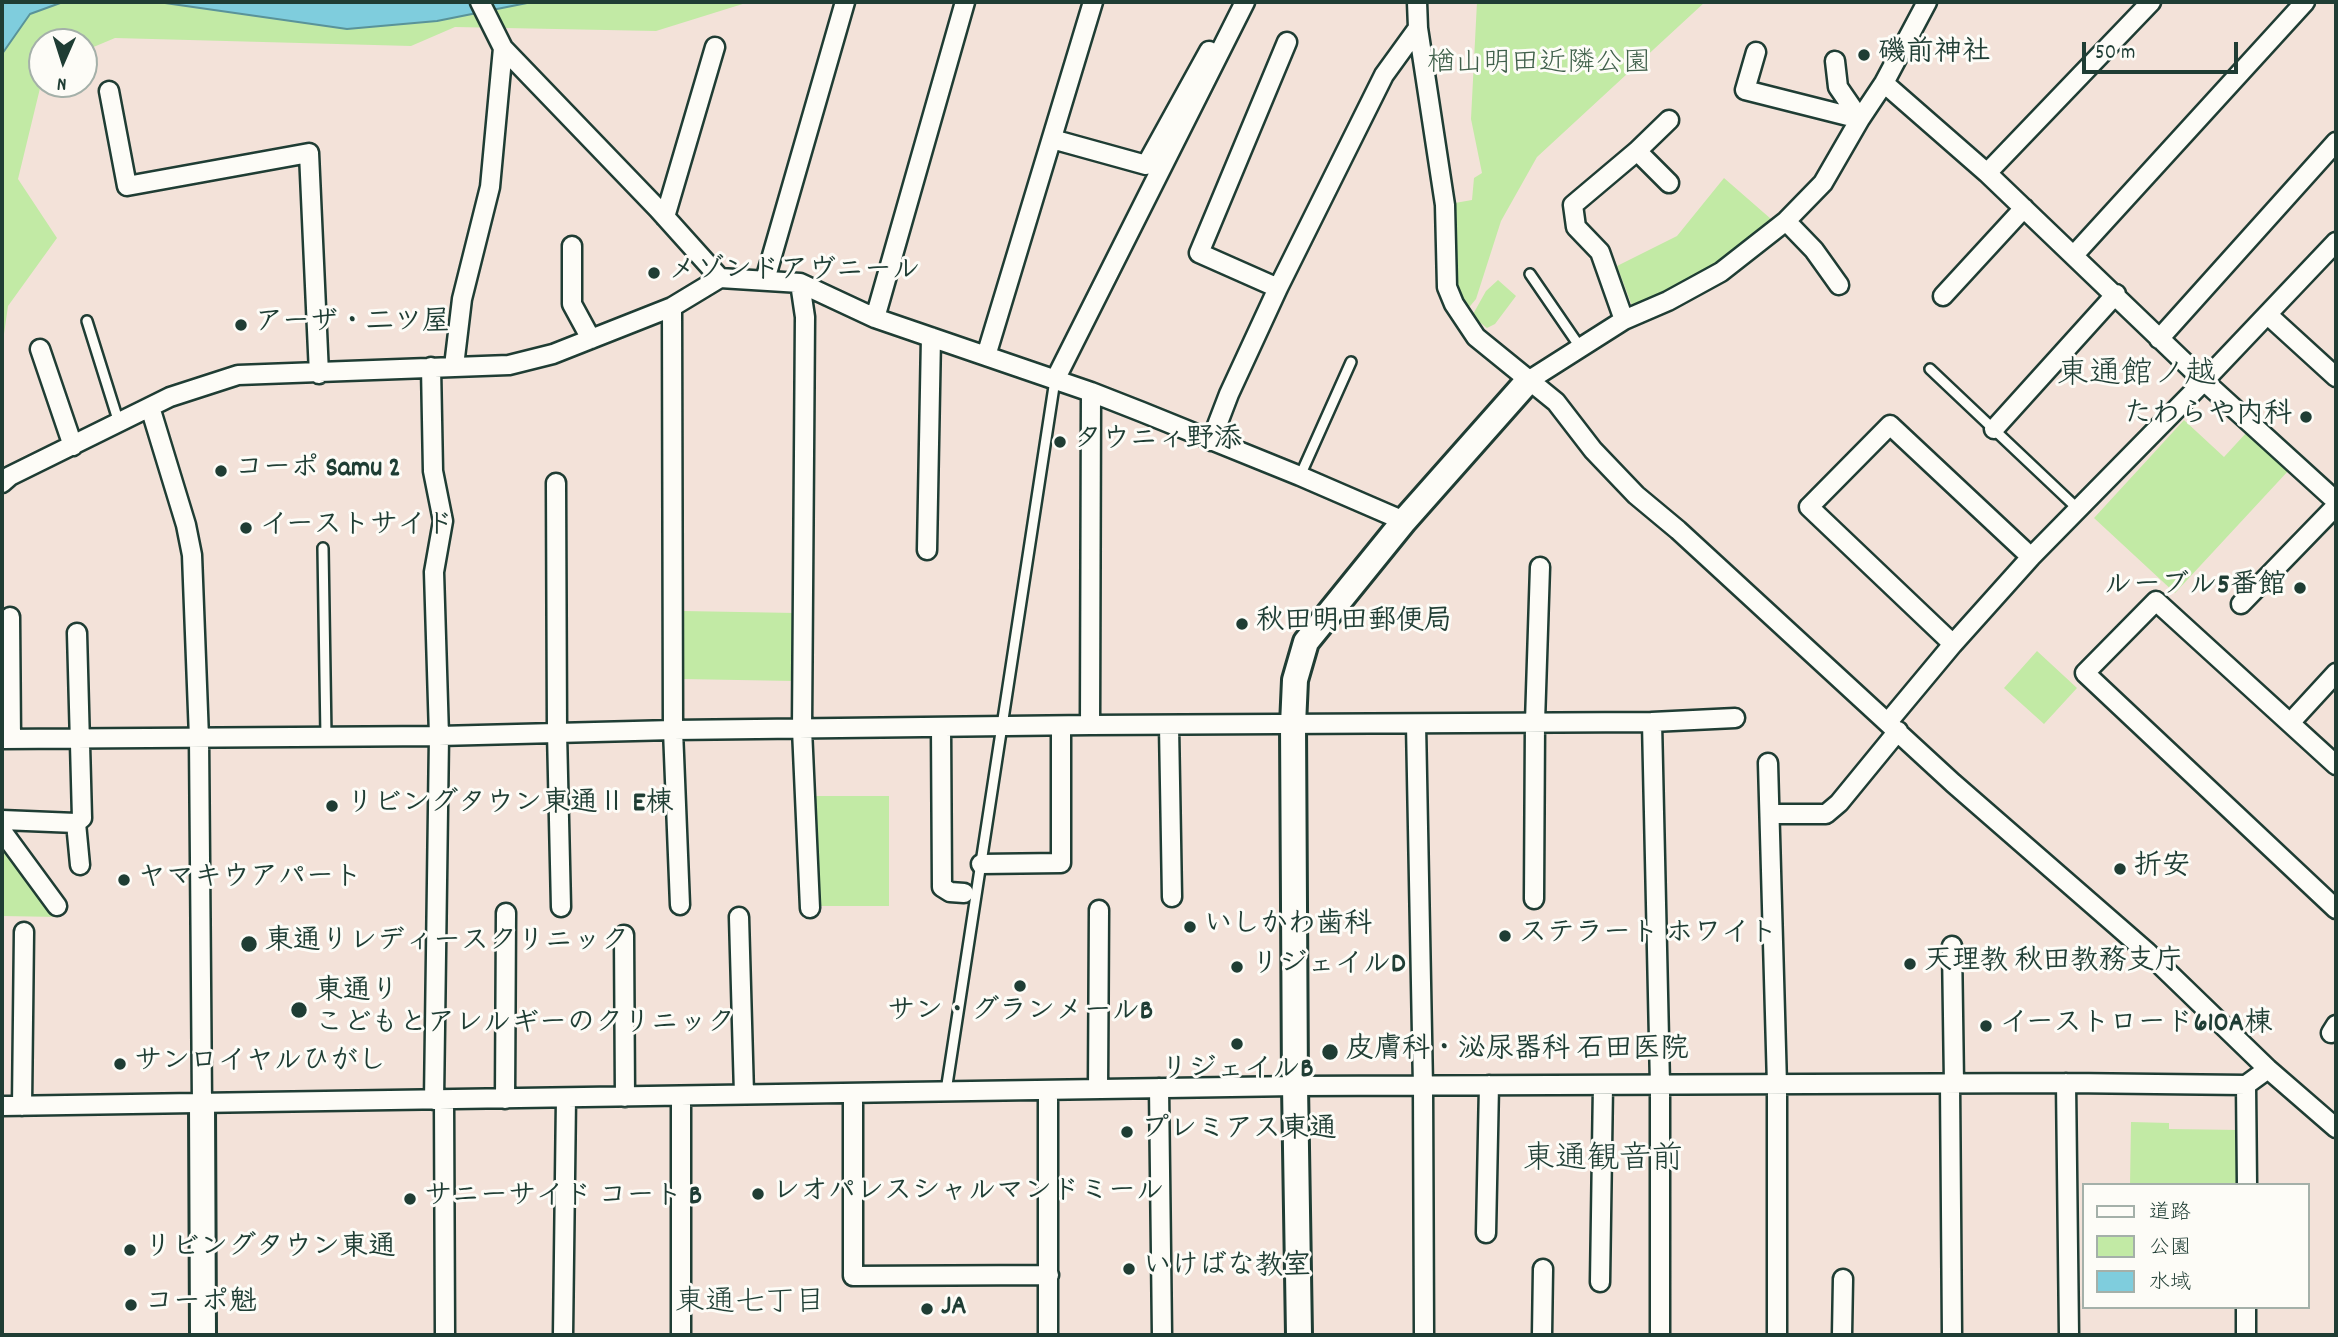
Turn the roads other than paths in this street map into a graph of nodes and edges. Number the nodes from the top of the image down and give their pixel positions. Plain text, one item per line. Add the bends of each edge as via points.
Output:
1 (480, 2) edge
2 (845, 2) edge
3 (965, 2) edge
4 (1093, 2) edge
5 (1245, 2) edge
6 (1417, 2) edge
7 (1927, 2) edge
8 (2151, 2) edge
9 (2305, 2) edge
10 (1223, 26) dead end
11 (1418, 28) junction
12 (1287, 42) dead end
13 (716, 47) dead end
14 (503, 48) junction
15 (1756, 52) dead end
16 (1835, 61) dead end
17 (1885, 83) junction
18 (109, 91) dead end
19 (1860, 119) junction
20 (1669, 120) dead end
21 (1052, 139) junction
22 (2336, 142) edge
23 (1637, 152) junction
24 (1987, 173) junction
25 (1669, 183) dead end
26 (2024, 208) junction
27 (665, 217) junction
28 (1786, 221) junction
29 (2336, 242) edge
30 (572, 246) dead end
31 (2074, 255) junction
32 (1530, 274) dead end
33 (720, 278) junction
34 (765, 279) junction
35 (800, 283) junction
36 (1839, 285) dead end
37 (1278, 288) junction
38 (2116, 294) junction
39 (1943, 296) dead end
40 (671, 307) junction
41 (2268, 315) junction
42 (875, 318) junction
43 (1624, 320) junction
44 (87, 321) dead end
45 (931, 337) junction
46 (591, 339) junction
47 (2159, 339) junction
48 (1580, 347) junction
49 (40, 349) dead end
50 (986, 356) junction
51 (1351, 362) dead end
52 (454, 366) junction
53 (431, 367) junction
54 (1930, 369) dead end
55 (318, 374) junction
56 (2336, 377) edge
57 (1055, 380) junction
58 (1528, 381) junction
59 (2204, 381) junction
60 (1091, 392) junction
61 (150, 407) junction
62 (119, 423) junction
63 (1994, 429) junction
64 (1211, 440) junction
65 (73, 446) junction
66 (1300, 476) junction
67 (2, 483) edge
68 (556, 483) dead end
69 (2336, 503) edge
70 (2078, 509) junction
71 (1404, 521) junction
72 (323, 548) dead end
73 (927, 550) dead end
74 (2031, 557) junction
75 (1540, 567) dead end
76 (2241, 604) dead end
77 (10, 617) dead end
78 (77, 633) dead end
79 (1953, 645) junction
80 (2336, 673) edge
81 (1735, 718) dead end
82 (1535, 722) junction
83 (1652, 722) junction
84 (2290, 723) junction
85 (1416, 724) junction
86 (1090, 725) junction
87 (1293, 725) junction
88 (1061, 726) junction
89 (1169, 726) junction
90 (941, 727) junction
91 (1893, 727) junction
92 (1002, 728) junction
93 (802, 729) junction
94 (673, 730) junction
95 (557, 732) junction
96 (439, 736) junction
97 (326, 737) junction
98 (78, 738) junction
99 (199, 738) junction
100 (6, 739) edge
101 (1768, 763) dead end
102 (2336, 765) edge
103 (1770, 814) junction
104 (2, 820) edge
105 (76, 824) junction
106 (2, 831) edge
107 (981, 864) junction
108 (80, 865) dead end
109 (964, 893) dead end
110 (1172, 897) dead end
111 (1534, 899) dead end
112 (680, 905) dead end
113 (57, 906) dead end
114 (561, 907) dead end
115 (810, 908) dead end
116 (2336, 909) edge
117 (1099, 910) dead end
118 (506, 914) dead end
119 (739, 917) dead end
120 (24, 932) dead end
121 (624, 935) dead end
122 (1952, 946) dead end
123 (2269, 1069) junction
124 (2066, 1083) junction
125 (1952, 1084) junction
126 (2246, 1084) junction
127 (1489, 1085) junction
128 (1603, 1085) junction
129 (1660, 1085) junction
130 (1777, 1085) junction
131 (1295, 1086) junction
132 (1423, 1086) junction
133 (1159, 1088) junction
134 (1098, 1089) junction
135 (1048, 1090) junction
136 (946, 1091) junction
137 (853, 1093) junction
138 (744, 1094) junction
139 (681, 1096) junction
140 (625, 1097) junction
141 (566, 1098) junction
142 (505, 1099) junction
143 (439, 1100) junction
144 (202, 1104) junction
145 (2, 1106) edge
146 (22, 1106) junction
147 (2336, 1128) edge
148 (2246, 1183) edge
149 (1486, 1233) dead end
150 (1543, 1269) dead end
151 (1049, 1275) junction
152 (1843, 1279) dead end
153 (1600, 1282) dead end
154 (2246, 1309) edge
155 (203, 1335) edge
156 (445, 1335) edge
157 (563, 1335) edge
158 (681, 1335) edge
159 (1048, 1335) edge
160 (1162, 1335) edge
161 (1299, 1335) edge
162 (1423, 1335) edge
163 (1542, 1335) edge
164 (1660, 1335) edge
165 (1777, 1335) edge
166 (1842, 1335) edge
167 (1952, 1335) edge
168 (2069, 1335) edge
169 (2246, 1335) edge

1 - 14 street
2 - 34 street
3 - 42 street
4 - 21 street
5 - 57 street
6 - 11 street
7 - 17 street
8 - 24 street
9 - 31 street
10 - 21 street via 1146,165
11 - 37 street via 1384,75
11 - 58 street via 1445,205 1447,287 1476,337
12 - 37 street via 1199,253
13 - 27 street
14 - 27 street
14 - 52 street via 490,187 462,299
15 - 19 street via 1745,90
16 - 19 street via 1838,87
17 - 19 street
17 - 24 street
18 - 55 street via 127,186 309,153
19 - 28 street via 1823,183
20 - 23 street
21 - 50 street
22 - 47 street
23 - 25 street
23 - 43 street via 1573,205 1576,227 1600,252
24 - 26 street
26 - 31 street
26 - 39 street
27 - 33 street
28 - 36 street
28 - 43 street via 1721,272
29 - 41 street
30 - 46 street via 572,304
31 - 38 street
32 - 48 lane
33 - 34 street
33 - 40 street
34 - 35 street
35 - 42 street
35 - 93 street via 805,317
37 - 64 street
38 - 47 street
38 - 63 street
40 - 46 street
40 - 94 street
41 - 56 street
41 - 59 street
42 - 45 street
43 - 48 street
44 - 62 lane
45 - 50 street
45 - 73 street
46 - 52 street via 509,365
47 - 59 street
48 - 58 street
49 - 65 street
50 - 57 street
51 - 66 lane
52 - 53 street
53 - 55 street
53 - 96 street via 433,471 443,521 434,572
54 - 63 lane
55 - 61 street via 238,375
57 - 60 street
57 - 92 lane
58 - 71 street
58 - 91 street via 1556,402 1592,450 1636,495
59 - 69 street
59 - 70 street
60 - 64 street
60 - 86 street
61 - 62 street
61 - 99 street via 192,555
62 - 65 street
63 - 70 lane
64 - 66 street
65 - 67 street
66 - 71 street
68 - 95 street
69 - 76 street
70 - 74 street
71 - 87 street via 1306,642 1295,680
72 - 97 lane
74 - 79 street
74 - 79 street via 1890,425 1810,507
75 - 82 street
77 - 100 street
78 - 98 street
79 - 91 street
80 - 84 street
81 - 83 street
82 - 83 street
82 - 85 street
82 - 111 street
83 - 129 street
84 - 102 street
84 - 116 street via 2156,601 2085,673
85 - 87 street
85 - 132 street
86 - 88 street
86 - 89 street
87 - 89 street
87 - 131 street
88 - 92 street
88 - 107 street via 1061,863
89 - 110 street
90 - 92 street
90 - 93 street
90 - 109 street via 942,887
91 - 103 street via 1839,803 1826,814
91 - 123 street via 2147,952
92 - 107 lane
93 - 94 street
93 - 115 street
94 - 95 street
94 - 112 street
95 - 96 street
95 - 114 street
96 - 97 street
96 - 143 street
97 - 99 street
98 - 99 street
98 - 100 street
98 - 105 street via 82,818
99 - 144 street
101 - 103 street
103 - 130 street
104 - 105 street
105 - 108 street
106 - 113 street
107 - 136 lane
117 - 134 street
118 - 142 street
119 - 138 street
120 - 146 street
121 - 140 street
122 - 125 street
123 - 126 street
123 - 147 street
124 - 125 street
124 - 126 street
124 - 168 street
125 - 130 street
125 - 167 street
126 - 148 street
127 - 128 street
127 - 132 street
127 - 149 street
128 - 129 street
128 - 153 street
129 - 130 street
129 - 164 street
130 - 165 street
131 - 132 street
131 - 133 street
131 - 161 street
132 - 162 street
133 - 134 street
133 - 160 street
134 - 135 street
135 - 136 street
135 - 151 street
136 - 137 street
137 - 138 street
137 - 151 street via 853,1276
138 - 139 street
139 - 140 street
139 - 158 street
140 - 141 street
141 - 142 street
141 - 157 street
142 - 143 street
143 - 144 street
143 - 156 street
144 - 146 street
144 - 155 street
145 - 146 street
150 - 163 street
151 - 159 street
152 - 166 street
154 - 169 street

